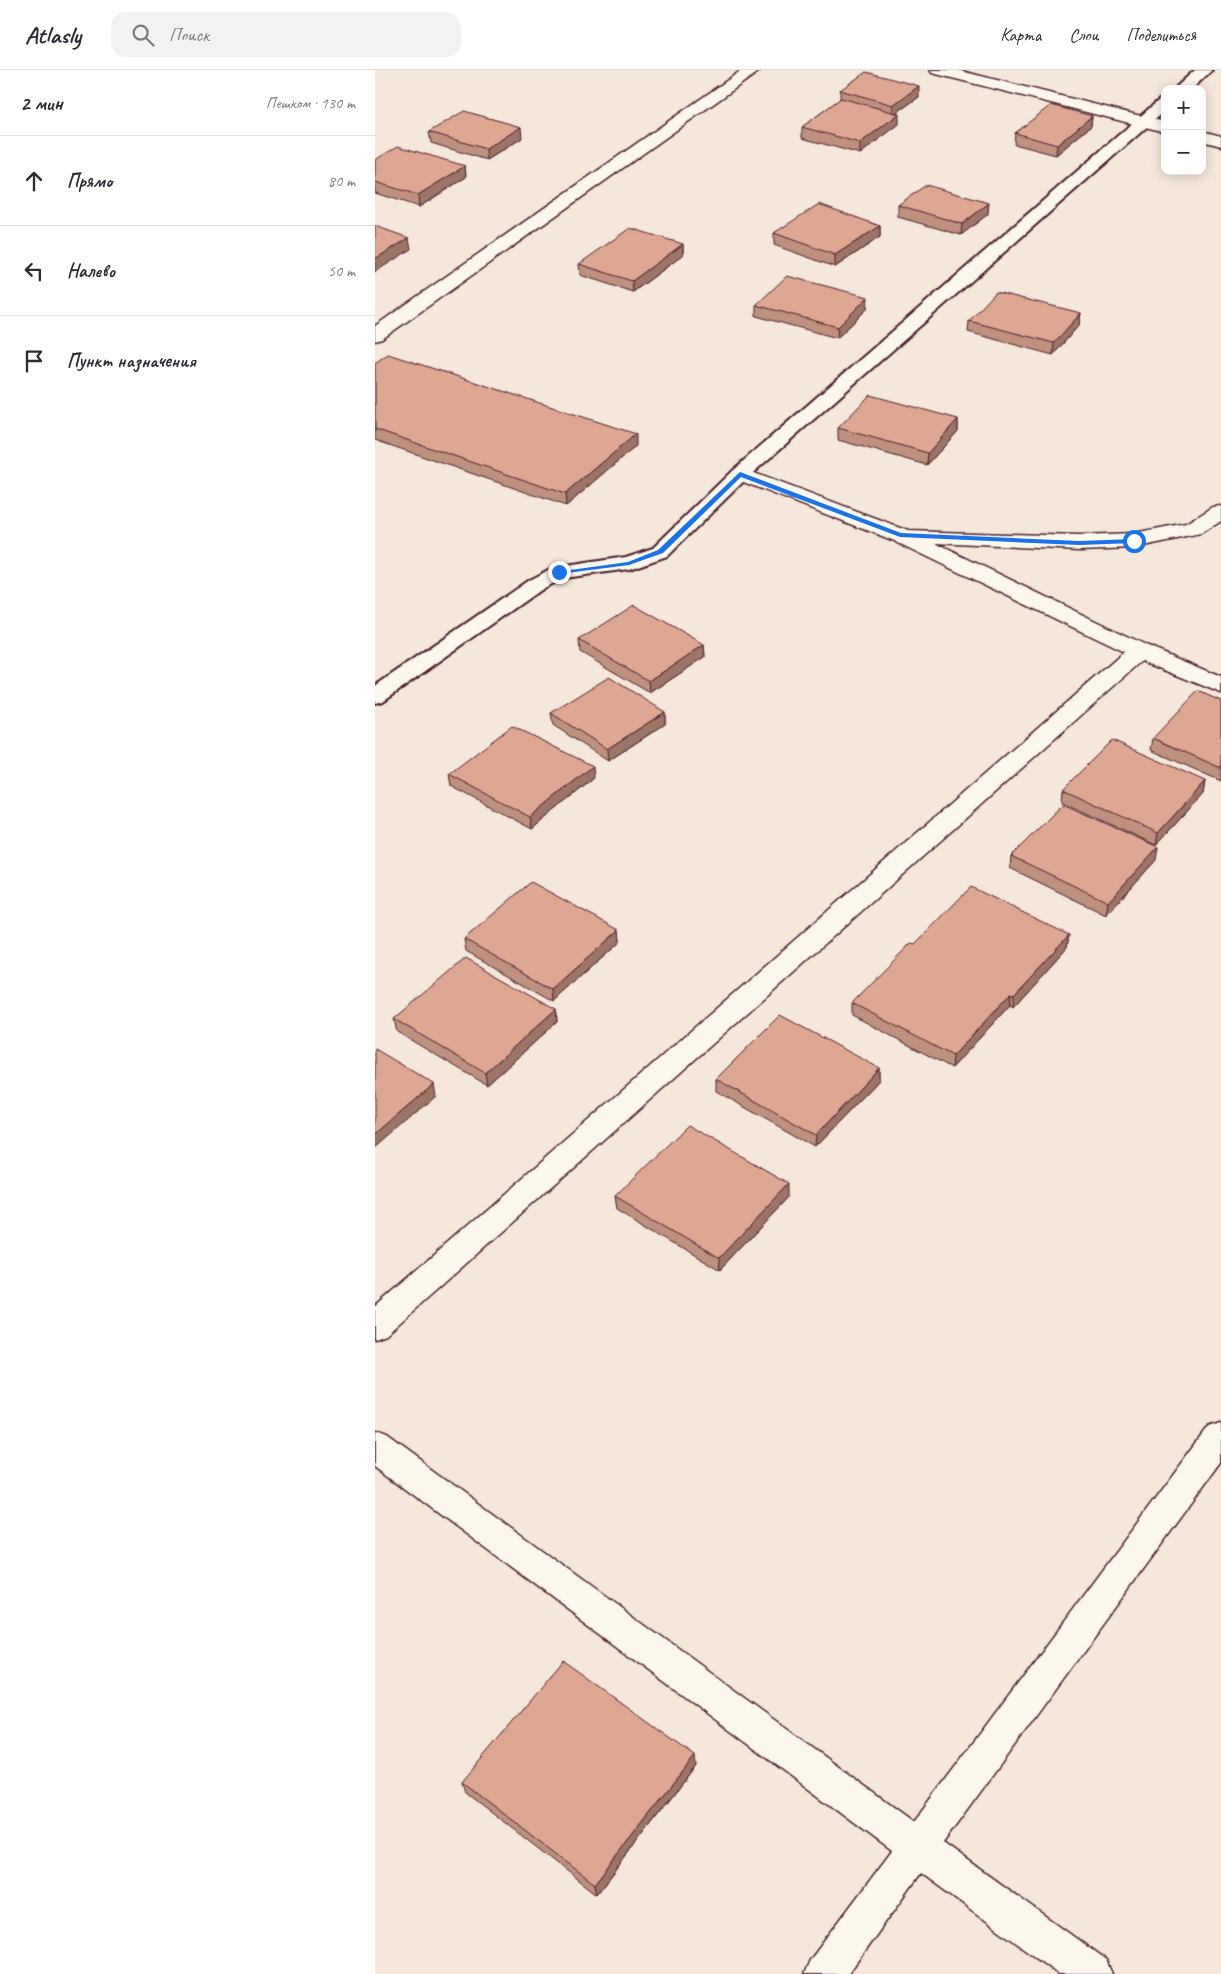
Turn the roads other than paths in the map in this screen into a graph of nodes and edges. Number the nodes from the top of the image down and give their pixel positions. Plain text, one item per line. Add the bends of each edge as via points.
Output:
1 (753, 70) edge
2 (938, 70) edge
3 (1204, 70) edge
4 (1187, 85) edge
5 (1161, 106) edge
6 (1143, 122) junction
7 (1161, 126) edge
8 (1206, 137) edge
9 (1221, 141) edge
10 (375, 335) edge
11 (740, 474) junction
12 (1221, 512) edge
13 (900, 535) junction
14 (1139, 651) junction
15 (1221, 686) edge
16 (375, 696) edge
17 (375, 1326) edge
18 (1221, 1437) edge
19 (375, 1447) edge
20 (918, 1848) junction
21 (824, 1974) edge
22 (1092, 1974) edge

1 - 10 street
2 - 6 street
3 - 4 lane
5 - 6 lane
6 - 7 street
6 - 11 lane
8 - 9 street
11 - 13 street
11 - 16 lane via 660,552 629,563 559,572 536,584
12 - 13 street via 1193,529 1134,541 1079,543
13 - 14 street
14 - 15 street
14 - 17 street
18 - 20 street
19 - 20 street
20 - 21 street
20 - 22 street

